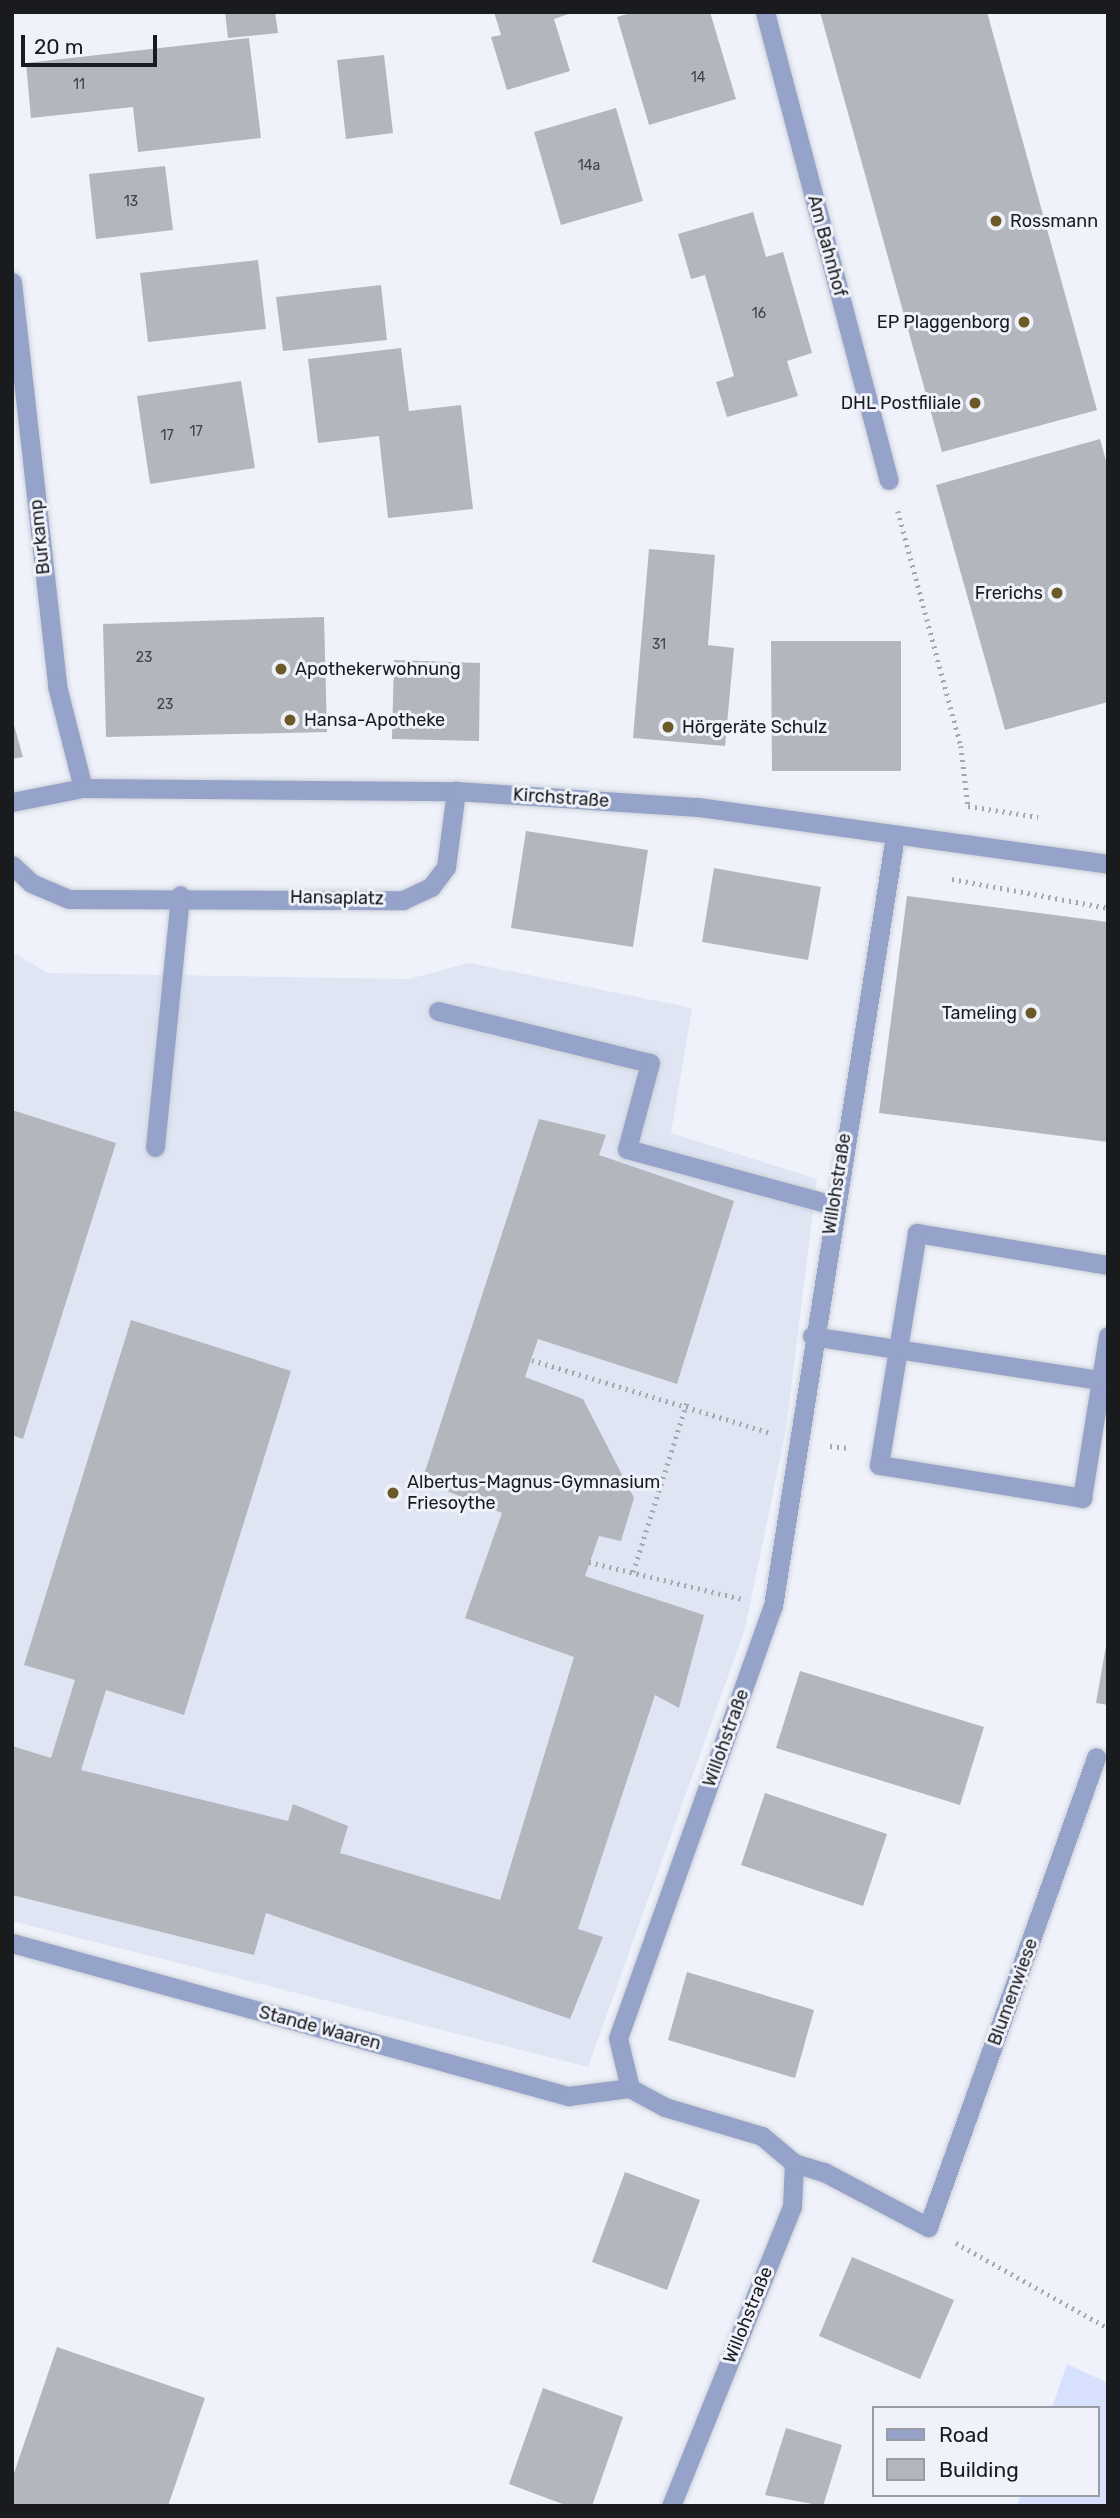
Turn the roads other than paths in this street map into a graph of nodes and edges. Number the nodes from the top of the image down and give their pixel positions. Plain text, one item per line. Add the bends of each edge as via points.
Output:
1 (765, 12) edge
2 (12, 282) edge
3 (890, 480) road end
4 (83, 788) junction
5 (456, 791) junction
6 (12, 803) edge
7 (895, 836) junction
8 (1108, 864) edge
9 (12, 865) edge
10 (180, 895) junction
11 (438, 1011) dead end
12 (155, 1147) dead end
13 (833, 1205) junction
14 (1108, 1265) edge
15 (812, 1336) junction
16 (1108, 1336) edge
17 (898, 1348) junction
18 (1101, 1380) junction
19 (1096, 1757) dead end
20 (12, 1942) edge
21 (629, 2088) junction
22 (794, 2164) junction
23 (671, 2506) edge

1 - 3 street, Am Bahnhof
2 - 4 street, Burkamp via 57,686
4 - 5 street, Kirchstraße
4 - 6 street, Kirchstraße
5 - 7 street, Kirchstraße via 698,807
5 - 10 street, Hansaplatz via 446,867 431,887 403,900
7 - 8 street, Kirchstraße
7 - 13 street, Willohstraße
9 - 10 street, Hansaplatz via 31,883 69,899
10 - 12 street
11 - 13 street via 650,1063 627,1149
13 - 15 street, Willohstraße
14 - 17 street via 917,1233
15 - 17 street
15 - 21 street, Willohstraße via 773,1606 618,2038
16 - 18 street
17 - 18 street
17 - 18 street via 879,1465 1082,1498
19 - 22 street, Blumenwiese via 928,2227 824,2172
20 - 21 street, Stande Waaren via 568,2096
21 - 22 street via 665,2107 762,2136
22 - 23 street, Willohstraße via 792,2207

